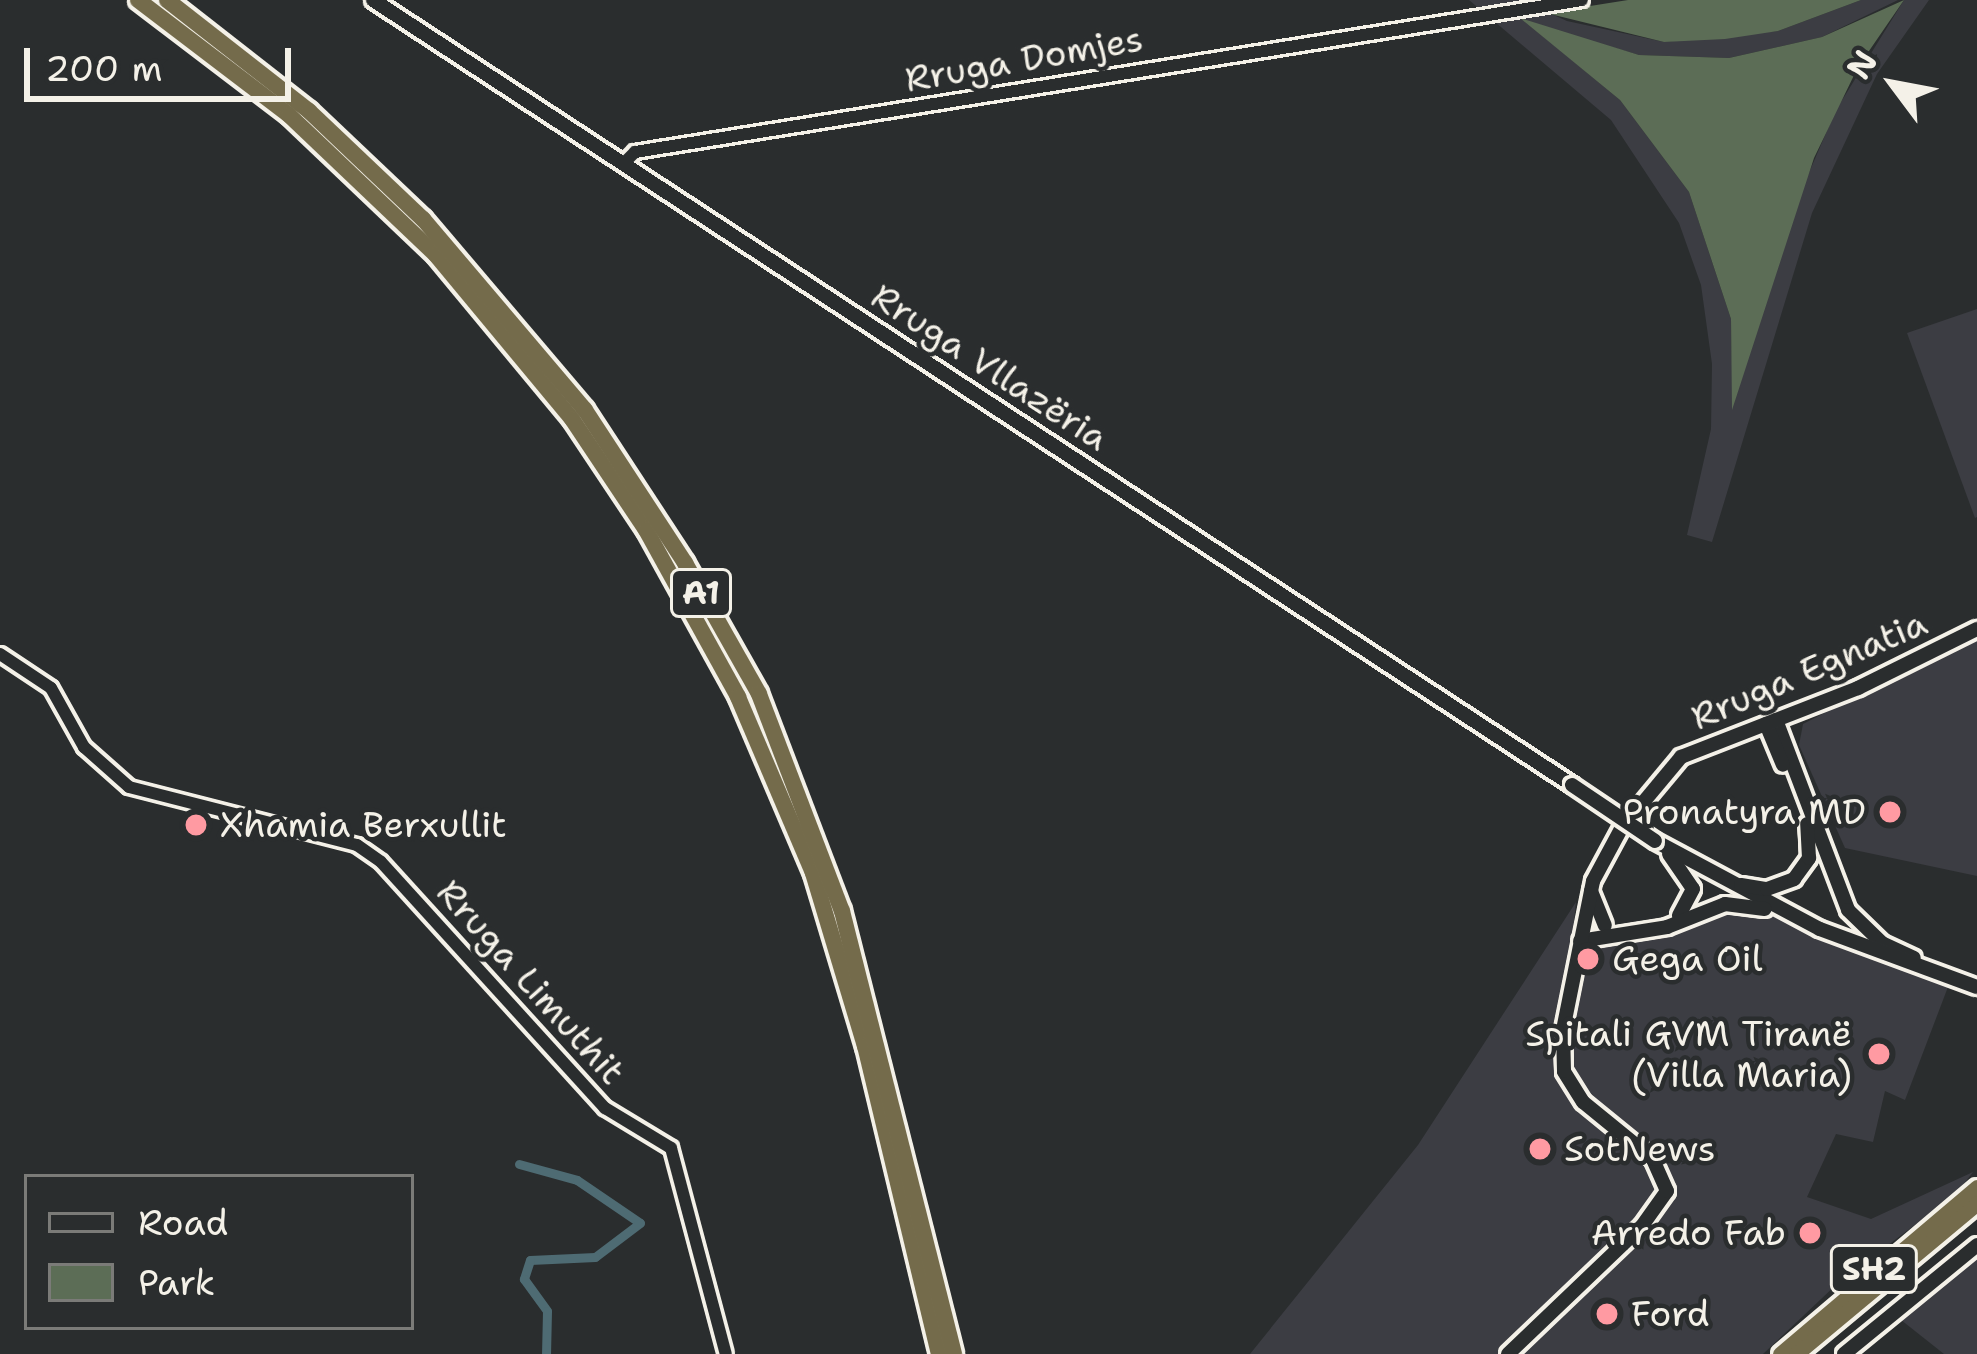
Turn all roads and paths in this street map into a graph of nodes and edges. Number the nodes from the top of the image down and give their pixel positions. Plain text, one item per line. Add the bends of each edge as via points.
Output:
1 (138, 0) edge
2 (167, 0) edge
3 (373, 0) edge
4 (1582, 0) edge
5 (623, 164) junction
6 (1977, 629) edge
7 (0, 654) edge
8 (1802, 710) junction
9 (1771, 722) junction
10 (1738, 735) junction
11 (1782, 750) junction
12 (1659, 843) junction
13 (1725, 880) junction
14 (1591, 889) junction
15 (1790, 915) junction
16 (1583, 923) junction
17 (1609, 929) junction
18 (1580, 941) junction
19 (1943, 976) junction
20 (1977, 987) edge
21 (1977, 1187) edge
22 (1977, 1203) edge
23 (1977, 1245) edge
24 (726, 1354) edge
25 (938, 1354) edge
26 (958, 1354) edge
27 (1508, 1354) edge
28 (1780, 1354) edge
29 (1796, 1354) edge
30 (1844, 1354) edge

1 - 25 highway, A1 via 289,115 436,255 572,419 646,530 738,697 814,873 866,1046
2 - 26 highway, A1 via 281,87 423,219 585,410 660,522 759,694 790,769 857,957
3 - 5 main road, Rruga Vllazëria
4 - 5 street, Rruga Domjes via 635,152
5 - 12 main road, Rruga Vllazëria, bridge
6 - 8 main road, Rruga Egnatia
7 - 24 street, Rruga Limuthit via 51,688 84,747 129,787 357,845 604,1108 670,1148
8 - 9 main road, Rruga Egnatia
8 - 11 main road
9 - 10 main road, Rruga Egnatia
9 - 11 main road
10 - 11 main road
10 - 14 main road, Rruga Egnatia via 1690,752 1659,776
11 - 13 main road via 1810,833 1809,858 1779,886
11 - 19 main road via 1848,910 1882,943
12 - 13 main road, Rruga Vllazëria
12 - 17 main road via 1691,884 1688,907 1637,928
13 - 15 main road, Rruga Vllazëria
14 - 16 main road, Rruga Egnatia
14 - 17 main road
15 - 17 main road via 1725,904 1667,927
15 - 19 main road
16 - 17 main road
16 - 18 main road, Rruga Egnatia
17 - 18 main road
18 - 27 main road, Rruga Egnatia via 1563,1030 1564,1071 1582,1102 1653,1159 1667,1191 1642,1226
19 - 20 main road
21 - 28 highway, SH2
22 - 29 highway, SH2
23 - 30 main road

